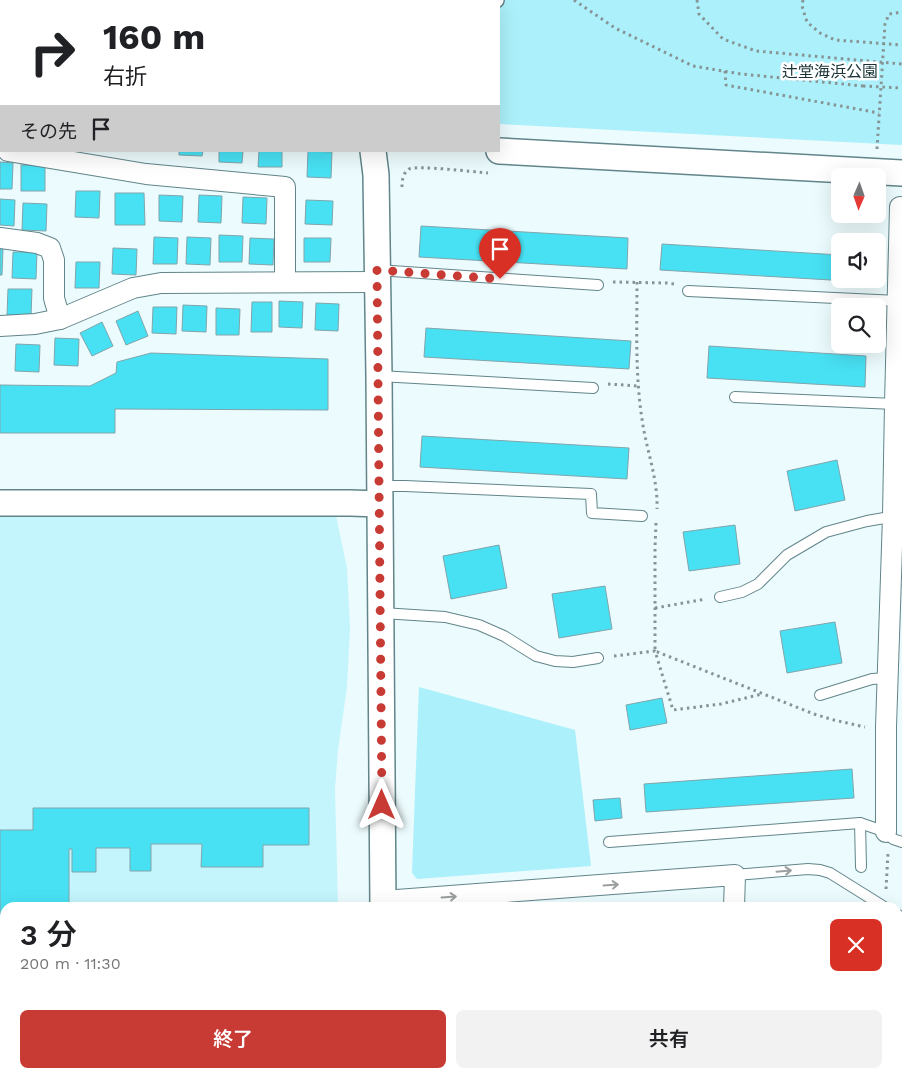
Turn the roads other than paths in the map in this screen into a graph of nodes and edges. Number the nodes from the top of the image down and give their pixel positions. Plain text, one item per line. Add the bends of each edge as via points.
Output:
1 (500, 151) edge
2 (14, 152) edge
3 (373, 152) edge
4 (902, 173) edge
5 (900, 207) dead end
6 (0, 238) edge
7 (377, 276) junction
8 (285, 282) junction
9 (598, 285) road end
10 (688, 291) road end
11 (899, 313) edge
12 (60, 319) junction
13 (0, 326) edge
14 (379, 376) junction
15 (593, 388) road end
16 (735, 397) dead end
17 (897, 409) edge
18 (379, 495) junction
19 (0, 503) edge
20 (642, 516) dead end
21 (898, 516) edge
22 (720, 596) road end
23 (380, 613) junction
24 (896, 626) edge
25 (598, 658) road end
26 (888, 678) junction
27 (820, 695) dead end
28 (887, 728) edge
29 (860, 823) junction
30 (894, 837) edge
31 (609, 842) dead end
32 (861, 867) dead end
33 (735, 876) junction
34 (383, 902) edge
35 (408, 902) edge
36 (734, 902) edge
37 (876, 902) edge

1 - 4 street
2 - 8 street via 146,174 285,187
3 - 7 street
5 - 11 street
6 - 12 street via 37,242 50,248 54,260 54,298
7 - 8 street
7 - 9 lane
7 - 14 street
8 - 12 street via 162,283 133,288
10 - 11 lane
11 - 17 street
12 - 13 street
14 - 15 lane
14 - 18 street
16 - 17 lane
17 - 21 street
18 - 19 street via 351,503
18 - 20 lane via 406,486 590,494 592,513
18 - 23 street
21 - 22 lane via 866,520 826,532 787,555 758,584 742,592
21 - 24 street
23 - 25 lane via 445,618 479,625 536,656 555,661
23 - 34 street
24 - 26 street
26 - 27 lane via 872,679
26 - 28 street
28 - 30 street
29 - 30 lane
29 - 31 lane
29 - 32 lane
35 -> 33 street
33 - 36 street
33 -> 37 lane via 820,870

